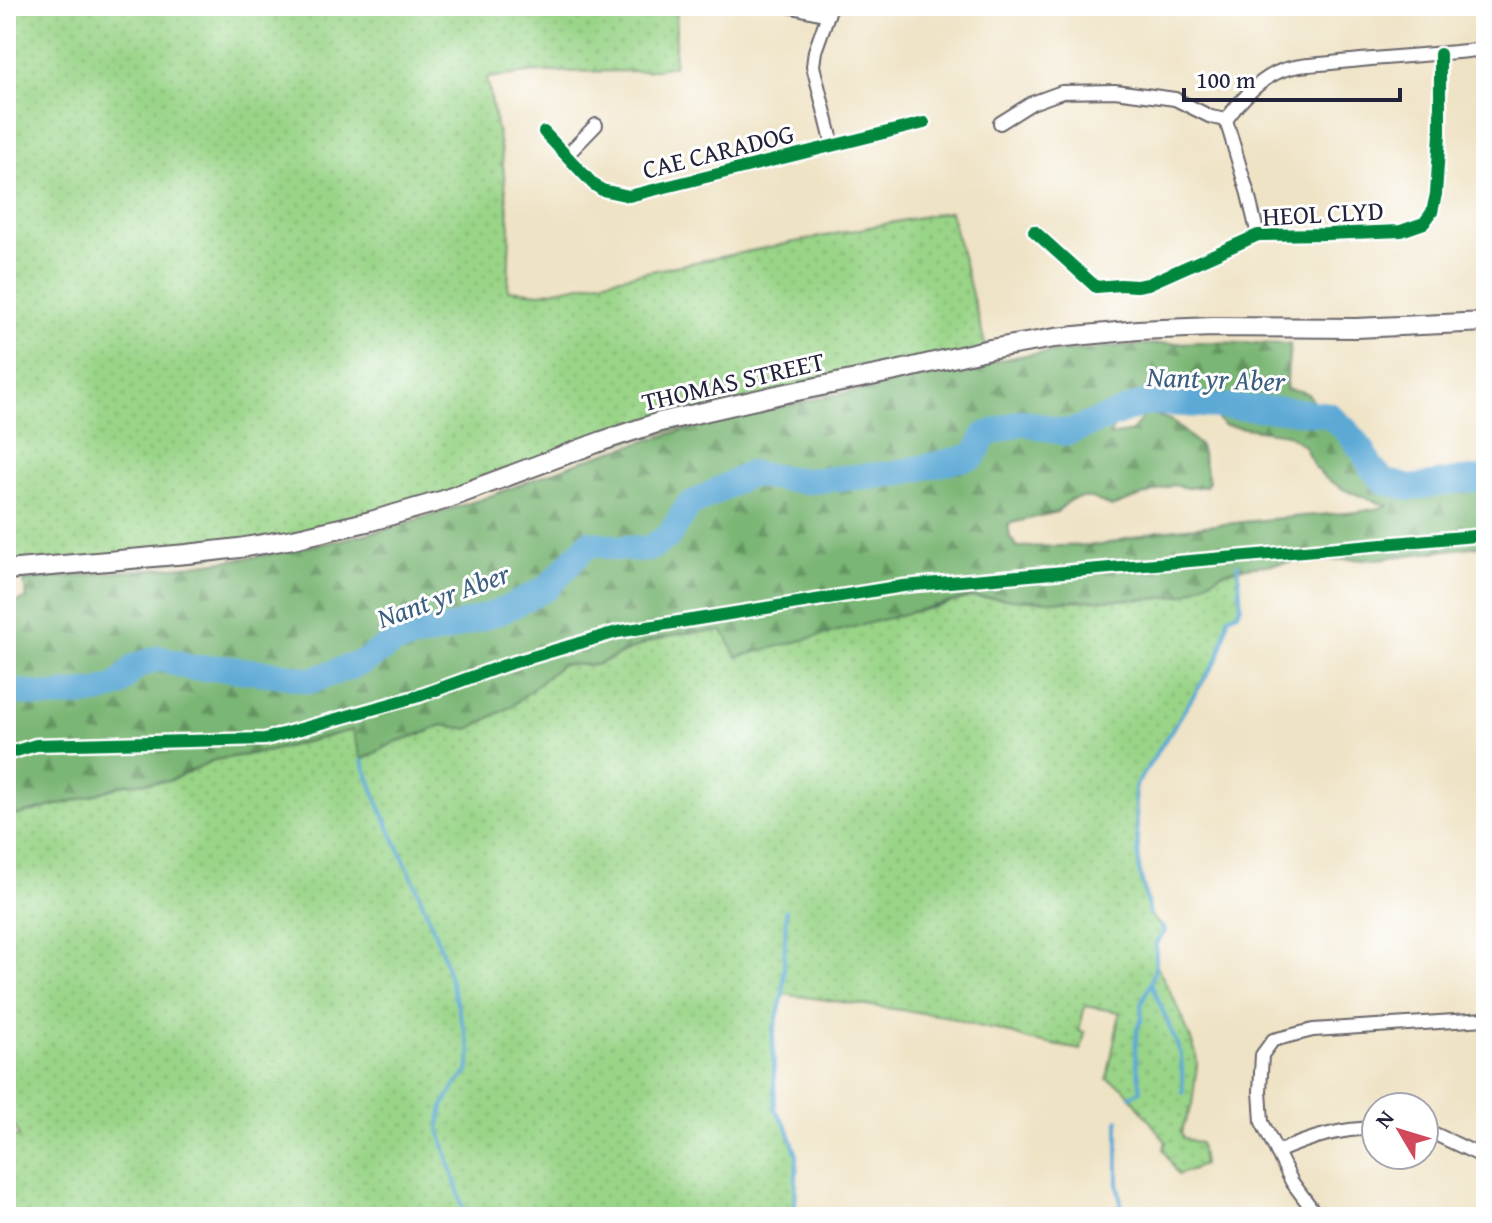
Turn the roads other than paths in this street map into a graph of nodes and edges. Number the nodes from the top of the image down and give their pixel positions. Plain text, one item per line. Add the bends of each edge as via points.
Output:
1 (788, 6) edge
2 (830, 11) edge
3 (1486, 49) edge
4 (1440, 54) junction
5 (1226, 120) junction
6 (924, 123) dead end
7 (1000, 123) dead end
8 (596, 125) dead end
9 (544, 132) dead end
10 (833, 145) junction
11 (566, 156) junction
12 (1034, 231) dead end
13 (1258, 235) junction
14 (1486, 322) edge
15 (6, 570) edge
16 (1486, 1019) edge
17 (1360, 1128) edge
18 (1440, 1136) edge
19 (1277, 1152) junction
20 (1486, 1158) edge
21 (1318, 1217) edge

1 - 2 street
2 - 10 street, CAE CARADOG via 813,66
3 - 4 street
4 - 5 street via 1282,70
4 - 13 street, HEOL CLYD via 1440,134 1435,206 1429,218 1401,231
5 - 7 street via 1175,99 1115,91 1062,92
5 - 13 street
6 - 10 street, CAE CARADOG
8 - 11 street
9 - 11 street, CAE CARADOG
10 - 11 street, CAE CARADOG via 629,196 602,190
12 - 13 street, HEOL CLYD via 1096,287 1148,284
14 - 15 main road, THOMAS STREET via 1138,330 1042,340 660,422 444,500 306,536 239,548
16 - 19 street via 1313,1030 1273,1040 1262,1055 1260,1091 1262,1122
17 - 19 street
18 - 20 street
19 - 21 street

